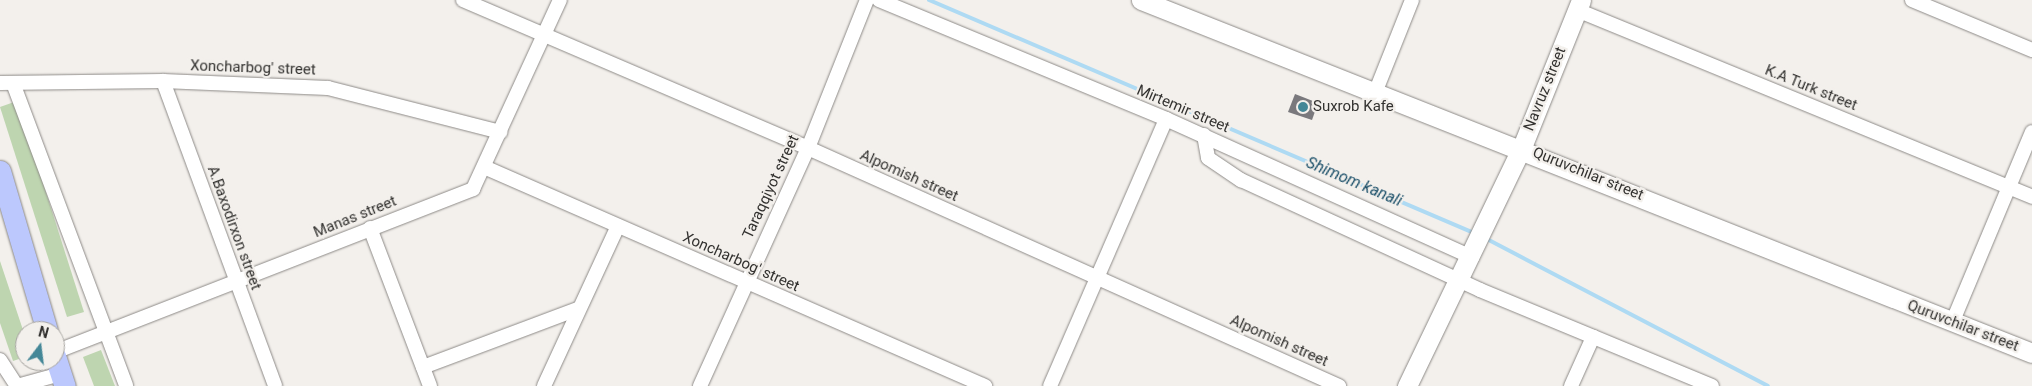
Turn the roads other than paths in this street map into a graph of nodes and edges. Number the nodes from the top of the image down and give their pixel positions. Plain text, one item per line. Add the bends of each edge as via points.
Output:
1 (463, 0) edge
2 (560, 0) edge
3 (867, 0) edge
4 (879, 0) edge
5 (1141, 0) edge
6 (1412, 0) edge
7 (1912, 0) edge
8 (1579, 5) edge
9 (546, 36) junction
10 (2032, 50) edge
11 (164, 81) junction
12 (6, 83) edge
13 (1375, 93) junction
14 (1166, 119) junction
15 (500, 132) junction
16 (2032, 132) edge
17 (1204, 136) junction
18 (1522, 147) junction
19 (808, 148) junction
20 (484, 166) junction
21 (0, 171) edge
22 (2010, 188) junction
23 (2032, 197) edge
24 (618, 226) junction
25 (370, 228) junction
26 (1473, 254) junction
27 (1100, 279) junction
28 (1460, 281) junction
29 (746, 282) junction
30 (236, 284) junction
31 (576, 309) junction
32 (44, 321) edge
33 (1952, 323) junction
34 (106, 335) junction
35 (1593, 338) junction
36 (65, 349) edge
37 (2032, 353) edge
38 (0, 360) edge
39 (423, 368) junction
40 (60, 372) edge
41 (17, 386) edge
42 (126, 386) edge
43 (275, 386) edge
44 (430, 386) edge
45 (544, 386) edge
46 (700, 386) edge
47 (985, 386) edge
48 (1050, 386) edge
49 (1339, 386) edge
50 (1407, 386) edge
51 (1571, 386) edge
52 (1712, 386) edge

1 - 9 street, Alpomish street
2 - 9 street, Manas street
3 - 19 street, Taraqqiyot street
4 - 14 street, Mirtemir street
5 - 13 main road, Quruvchilar street
6 - 13 street
7 - 10 street
8 - 18 main road, Navruz street
8 - 22 street, K.A Turk street
9 - 15 street, Manas street
9 - 19 street, Alpomish street
11 - 12 street, Xoncharbog' street
11 - 15 street, Xoncharbog' street via 328,88
11 - 30 street, A.Baxodirxon street
12 - 34 street
13 - 18 main road, Quruvchilar street
14 - 17 street, Mirtemir street
14 - 27 street
15 - 20 street, Manas street
16 - 22 street
17 - 26 street, Mirtemir street
17 - 28 street via 1208,158 1216,167
18 - 26 main road, Navruz street
18 - 33 main road, Quruvchilar street
19 - 27 street, Alpomish street
19 - 29 street, Taraqqiyot street
20 - 24 street, Xoncharbog' street
20 - 25 street, Manas street via 473,189
21 - 32 main road
22 - 23 street, K.A Turk street
22 - 33 street
24 - 29 street, Xoncharbog' street
24 - 31 street
25 - 30 street, Manas street
25 - 39 street
26 - 28 main road
27 - 48 street
27 - 49 street, Alpomish street
28 - 35 street
28 - 50 main road
29 - 46 street, Taraqqiyot street
29 - 47 street, Xoncharbog' street
30 - 34 street, Manas street
30 - 43 street, A.Baxodirxon street
31 - 39 street
31 - 45 street
33 - 37 main road, Quruvchilar street
34 - 36 street, Manas street
34 - 42 street
35 - 51 street
35 - 52 street
38 - 41 street
39 - 44 street
40 - 41 street

